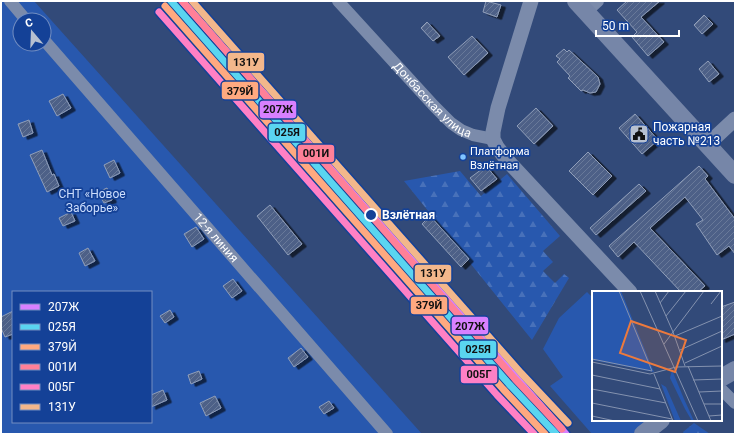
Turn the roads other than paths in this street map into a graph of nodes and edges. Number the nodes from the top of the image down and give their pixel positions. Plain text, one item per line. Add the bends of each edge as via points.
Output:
1 (10, 1) edge
2 (338, 1) edge
3 (531, 1) edge
4 (587, 5) edge
5 (19, 12) edge
6 (52, 49) edge
7 (735, 119) edge
8 (493, 139) junction
9 (707, 145) junction
10 (735, 175) edge
11 (629, 291) edge
12 (722, 390) edge
13 (735, 403) edge
14 (660, 421) edge
15 (387, 434) edge
16 (643, 434) edge

1 - 5 street
2 - 8 street, Донбасская улица via 451,123 473,135
3 - 8 street via 498,108
4 - 9 main road
6 - 15 street, 12-я линия
7 - 9 street
8 - 11 street via 507,160
9 - 10 main road
12 - 13 street
14 - 16 main road

